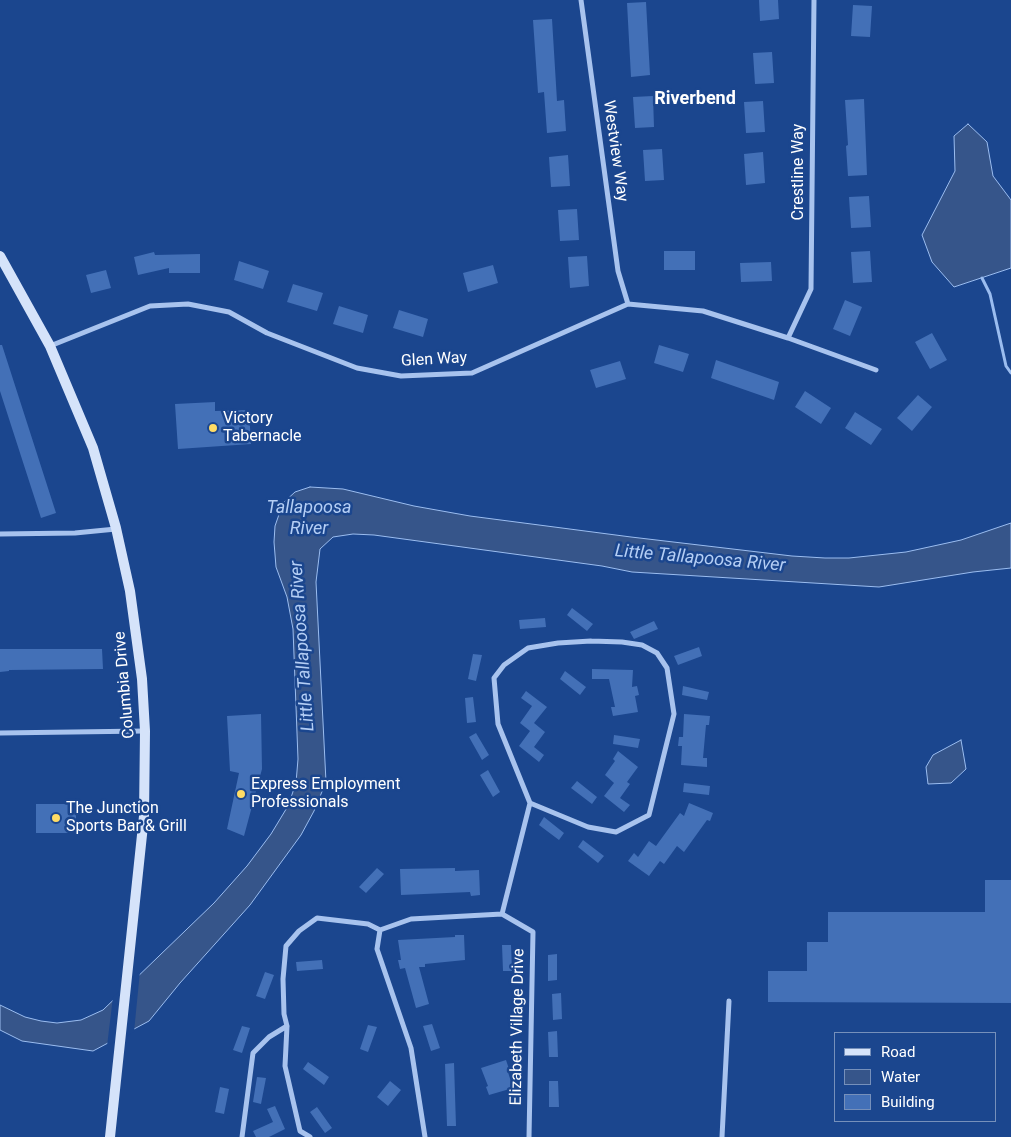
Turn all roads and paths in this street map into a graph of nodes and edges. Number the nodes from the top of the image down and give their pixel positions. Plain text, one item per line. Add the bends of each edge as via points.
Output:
1 (581, 0) edge
2 (814, 0) edge
3 (0, 256) edge
4 (628, 304) junction
5 (788, 338) junction
6 (50, 346) junction
7 (876, 370) dead end
8 (116, 528) junction
9 (0, 534) edge
10 (145, 731) junction
11 (0, 733) edge
12 (530, 803) junction
13 (502, 914) junction
14 (380, 930) junction
15 (729, 1001) dead end
16 (287, 1026) junction
17 (110, 1137) edge
18 (242, 1137) edge
19 (310, 1137) edge
20 (425, 1137) edge
21 (529, 1137) edge
22 (722, 1137) edge

1 - 4 street, Westview Way via 618,271
2 - 5 street, Crestline Way via 811,289
3 - 6 main road, Columbia Drive
4 - 5 street, Glen Way via 703,310
4 - 6 street, Glen Way via 472,372 401,376 357,368 267,333 229,312 188,304 150,306
5 - 7 street, Glen Way
6 - 8 main road, Columbia Drive via 93,448
8 - 9 street via 75,533
8 - 10 main road, Columbia Drive via 130,591 142,679
10 - 11 street
10 - 17 main road, Columbia Drive via 144,816
12 - 12 street via 498,724 494,678 504,665 528,648 558,643 622,642 642,645 657,653 667,668 674,714 649,815 616,832 588,827
12 - 13 street
13 - 14 street via 411,919
13 - 21 street, Elizabeth Village Drive via 533,932
14 - 16 street via 368,924 317,918 299,931 286,946 283,979
14 - 20 street via 377,948 410,1048
15 - 22 street
16 - 18 street via 269,1037 253,1053
16 - 19 street via 285,1066 300,1131

